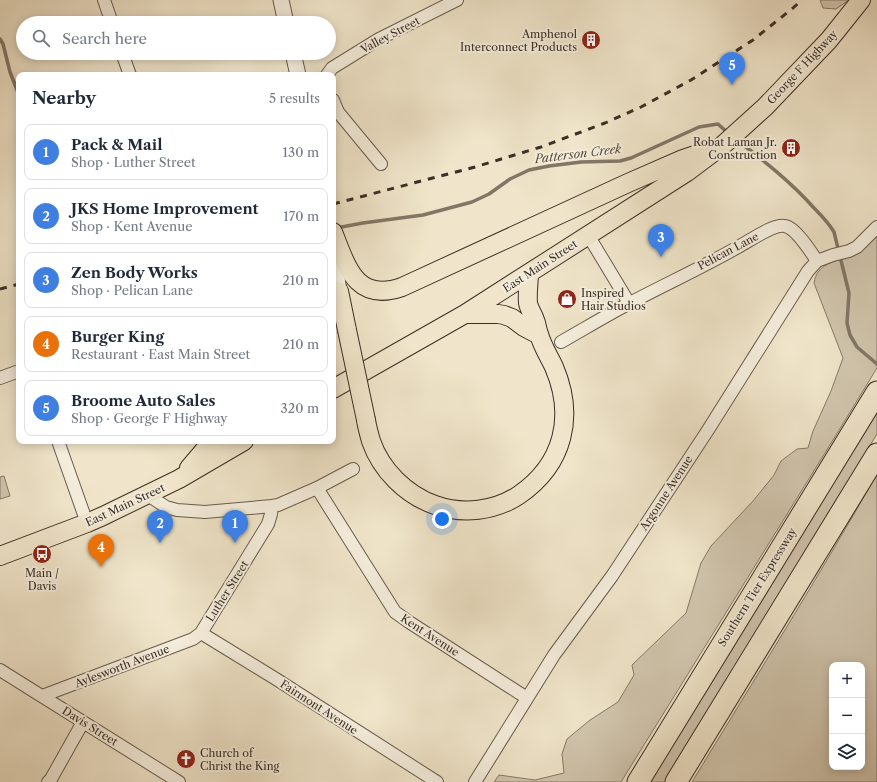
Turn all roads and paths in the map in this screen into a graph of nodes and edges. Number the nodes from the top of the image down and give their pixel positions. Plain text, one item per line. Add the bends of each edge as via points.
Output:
1 (104, 0) edge
2 (280, 0) edge
3 (456, 0) edge
4 (862, 0) edge
5 (110, 16) edge
6 (284, 16) edge
7 (125, 60) edge
8 (295, 60) edge
9 (129, 72) edge
10 (297, 72) edge
11 (329, 72) edge
12 (336, 107) edge
13 (739, 130) joint
14 (723, 145) junction
15 (381, 164) dead end
16 (877, 227) edge
17 (588, 234) junction
18 (337, 258) edge
19 (817, 261) junction
20 (530, 273) junction
21 (336, 296) edge
22 (629, 303) junction
23 (465, 314) junction
24 (539, 335) junction
25 (561, 342) dead end
26 (16, 372) edge
27 (0, 378) edge
28 (336, 387) edge
29 (877, 392) edge
30 (59, 444) edge
31 (209, 444) edge
32 (239, 444) edge
33 (877, 454) edge
34 (353, 469) dead end
35 (179, 479) junction
36 (317, 488) junction
37 (148, 494) junction
38 (272, 506) junction
39 (87, 523) junction
40 (0, 556) edge
41 (201, 633) junction
42 (0, 670) edge
43 (42, 696) junction
44 (527, 698) junction
45 (83, 722) junction
46 (48, 782) edge
47 (179, 782) edge
48 (437, 782) edge
49 (475, 782) edge
50 (638, 782) edge
51 (676, 782) edge

1 - 5 street
2 - 6 street
3 - 11 street, Valley Street via 379,39
4 - 13 main road, George F Highway via 765,107
7 - 9 street
8 - 10 street
12 - 15 street
13 - 14 main road, East Main Street
14 - 17 main road, East Main Street via 687,172
14 - 18 main road via 662,168 392,290 373,291 357,281
16 - 19 street via 857,247
17 - 20 main road, East Main Street
17 - 22 street
18 - 21 street
19 - 22 street, Pelican Lane via 798,235 784,225 779,226
19 - 44 street, Argonne Avenue via 808,271 612,576 554,655
20 - 23 main road, East Main Street
20 - 24 main road via 528,304
21 - 24 main road, bridge via 347,330 371,441 376,451 388,471 402,486 420,499 451,509 475,510 503,503 537,481 555,457 562,439 564,404 562,389
22 - 25 street, Pelican Lane
23 - 24 main road via 504,315
23 - 28 main road, East Main Street
26 - 27 street
29 - 50 highway, Southern Tier Expressway
30 - 39 street
31 - 35 main road
32 - 35 main road, East Main Street
33 - 51 highway
34 - 36 street
35 - 37 main road, East Main Street
36 - 38 street
36 - 44 street, Kent Avenue via 395,612
37 - 38 street via 166,507 177,510 205,512
37 - 39 main road, East Main Street
38 - 41 street, Luther Street via 268,524
39 - 40 main road, East Main Street
41 - 43 street, Aylesworth Avenue via 193,639
41 - 48 street, Fairmont Avenue
42 - 43 street, Davis Street
43 - 45 street, Davis Street
44 - 49 street, Argonne Avenue
45 - 46 street
45 - 47 street, Davis Street

